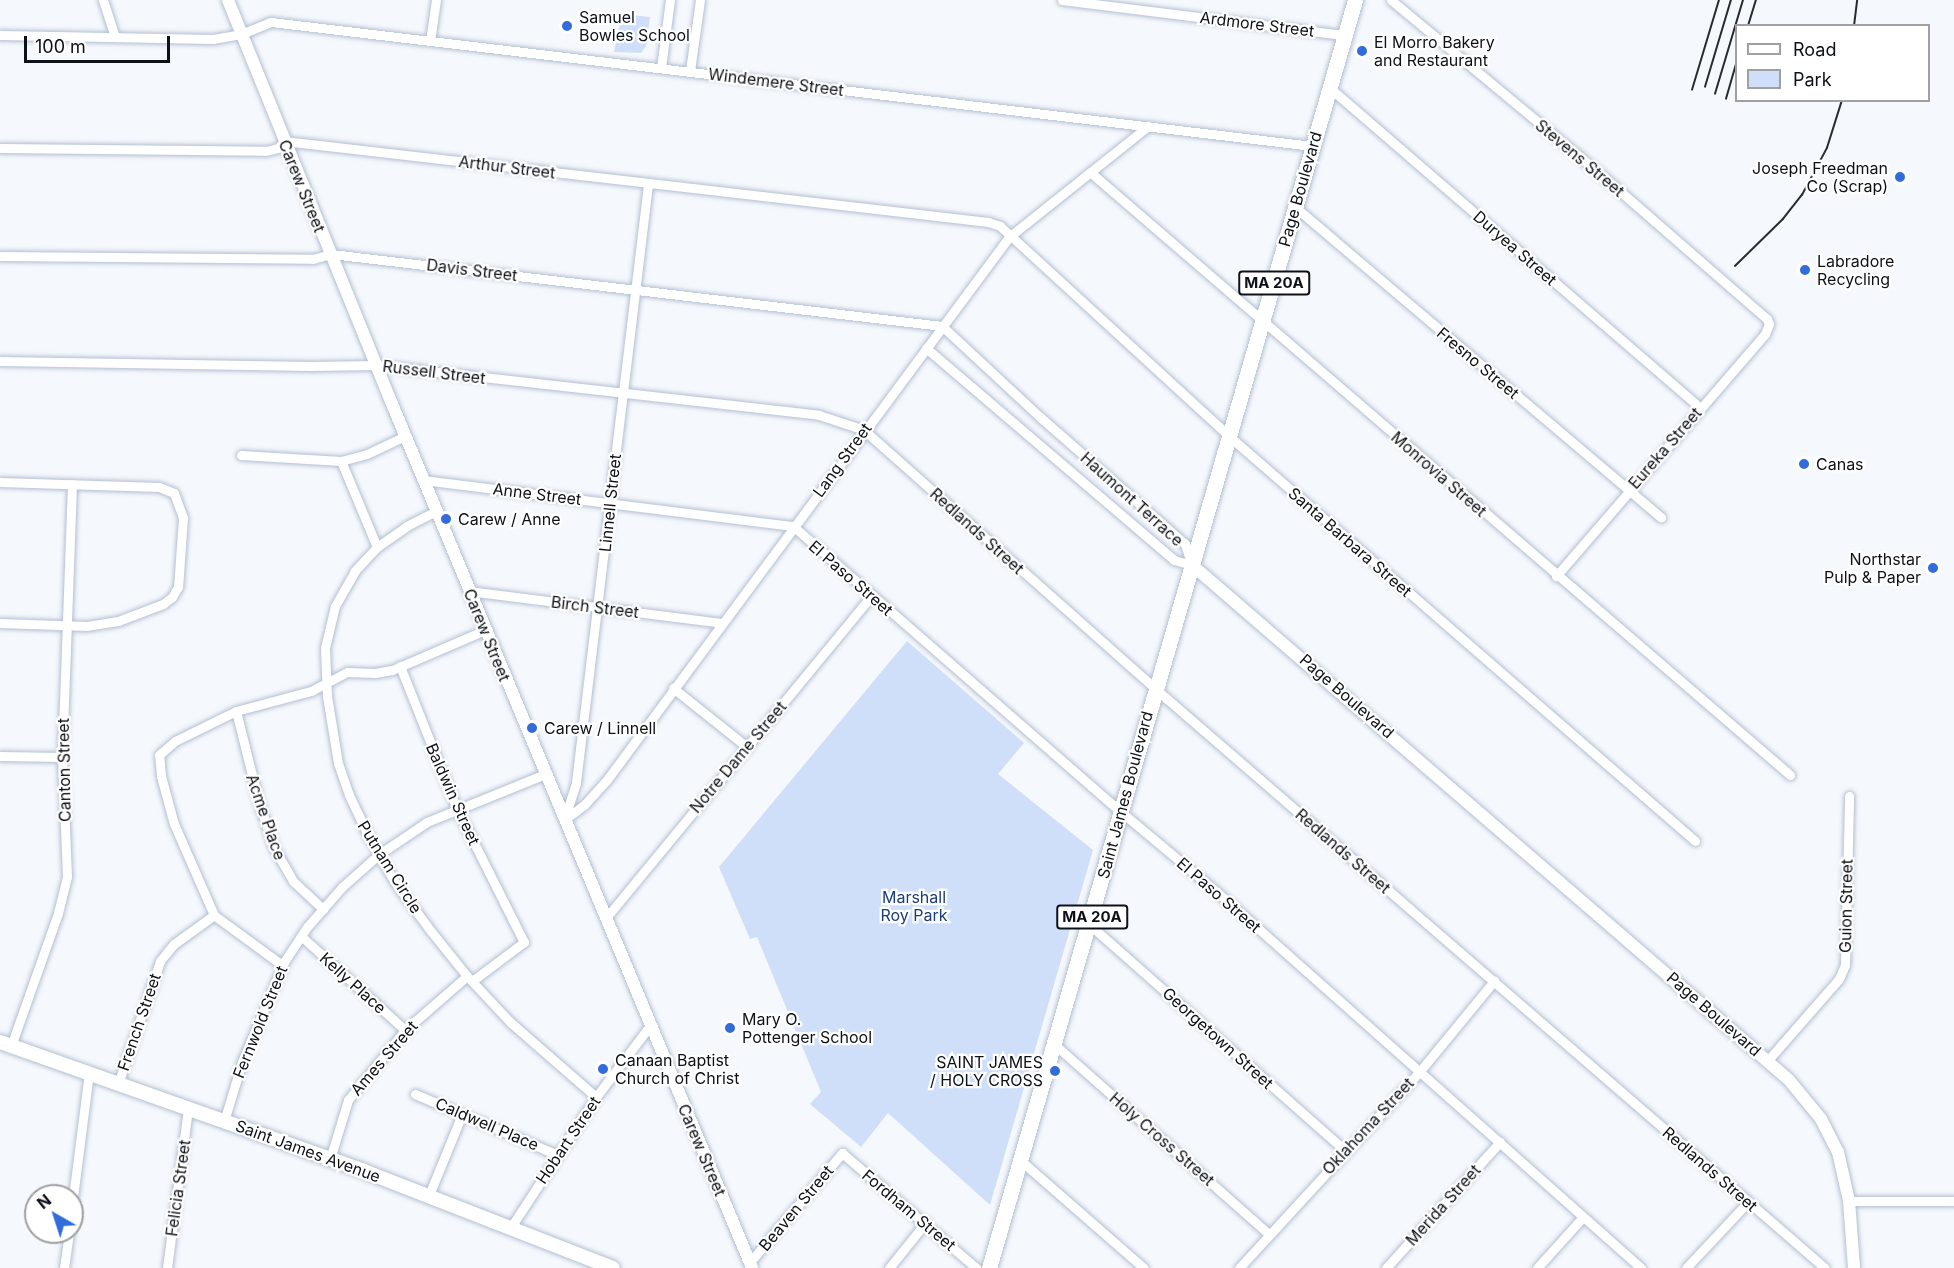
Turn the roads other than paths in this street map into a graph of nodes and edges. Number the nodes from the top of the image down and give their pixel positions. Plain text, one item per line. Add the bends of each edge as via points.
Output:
1 (103, 0) edge
2 (228, 0) edge
3 (436, 0) edge
4 (670, 0) edge
5 (700, 0) edge
6 (1062, 0) edge
7 (1355, 0) edge
8 (1391, 0) edge
9 (0, 34) edge
10 (241, 34) junction
11 (1345, 35) junction
12 (115, 37) junction
13 (430, 41) junction
14 (661, 68) junction
15 (690, 71) junction
16 (1331, 89) junction
17 (1148, 126) junction
18 (284, 141) junction
19 (1312, 146) junction
20 (0, 148) edge
21 (1090, 172) junction
22 (648, 184) junction
23 (1295, 207) junction
24 (1009, 237) junction
25 (331, 254) junction
26 (0, 256) edge
27 (635, 290) junction
28 (1767, 319) joint
29 (1263, 321) junction
30 (942, 326) junction
31 (926, 348) junction
32 (0, 361) edge
33 (376, 365) junction
34 (621, 394) junction
35 (1699, 407) junction
36 (864, 429) junction
37 (1057, 432) junction
38 (405, 436) junction
39 (1230, 437) junction
40 (1044, 448) junction
41 (241, 455) dead end
42 (341, 461) junction
43 (423, 480) junction
44 (0, 482) edge
45 (72, 484) junction
46 (1628, 490) junction
47 (611, 503) junction
48 (436, 511) junction
49 (1661, 517) dead end
50 (793, 526) junction
51 (377, 547) junction
52 (1192, 565) junction
53 (1556, 576) junction
54 (469, 591) junction
55 (871, 596) junction
56 (598, 607) junction
57 (0, 623) edge
58 (721, 623) junction
59 (67, 625) junction
60 (485, 630) junction
61 (400, 666) junction
62 (326, 682) junction
63 (673, 688) junction
64 (1155, 688) junction
65 (236, 711) junction
66 (747, 747) junction
67 (0, 756) edge
68 (62, 757) junction
69 (545, 774) junction
70 (1790, 775) dead end
71 (1849, 796) dead end
72 (457, 809) junction
73 (1120, 811) junction
74 (564, 820) junction
75 (1695, 841) dead end
76 (378, 855) junction
77 (323, 909) junction
78 (214, 915) junction
79 (605, 919) junction
80 (513, 920) joint
81 (1090, 925) junction
82 (301, 936) junction
83 (282, 965) junction
84 (469, 979) junction
85 (1494, 981) junction
86 (649, 1027) junction
87 (405, 1030) junction
88 (6, 1044) edge
89 (1054, 1044) junction
90 (1768, 1060) junction
91 (1420, 1071) junction
92 (89, 1073) junction
93 (118, 1084) junction
94 (415, 1094) dead end
95 (596, 1097) junction
96 (188, 1108) junction
97 (462, 1114) junction
98 (224, 1120) junction
99 (1500, 1142) junction
100 (1345, 1151) junction
101 (842, 1153) joint
102 (558, 1155) junction
103 (330, 1159) junction
104 (1020, 1160) junction
105 (75, 1184) edge
106 (429, 1195) junction
107 (1849, 1201) junction
108 (1954, 1201) edge
109 (1748, 1202) junction
110 (1582, 1218) junction
111 (926, 1222) junction
112 (511, 1227) junction
113 (1269, 1234) junction
114 (67, 1244) edge
115 (751, 1265) edge
116 (64, 1268) edge
117 (167, 1268) edge
118 (613, 1268) edge
119 (889, 1268) edge
120 (976, 1268) edge
121 (988, 1268) edge
122 (1144, 1268) edge
123 (1239, 1268) edge
124 (1386, 1268) edge
125 (1538, 1268) edge
126 (1641, 1268) edge
127 (1686, 1268) edge
128 (1825, 1268) edge
129 (1854, 1268) edge

1 - 12 street
2 - 10 street, Carew Street
3 - 13 street
4 - 14 street
5 - 15 street
6 - 11 street, Ardmore Street
7 - 11 main road, Page Boulevard / MA 20A
8 - 28 street, Stevens Street
9 - 12 street, Windemere Street
10 - 12 street, Windemere Street via 213,39
10 - 13 street, Windemere Street via 271,22
10 - 18 street, Carew Street
11 - 16 main road, Page Boulevard / MA 20A
13 - 14 street, Windemere Street
14 - 15 street, Windemere Street
15 - 17 street, Windemere Street
16 - 19 main road, Page Boulevard / MA 20A
16 - 35 street, Duryea Street
17 - 19 street, Windemere Street
17 - 21 street, Lang Street
18 - 20 street, Arthur Street via 278,148 266,151
18 - 22 street, Arthur Street
18 - 25 street, Carew Street
19 - 23 main road, Page Boulevard / MA 20A
21 - 24 street, Lang Street
21 - 29 street, Monrovia Street
22 - 24 street, Arthur Street via 988,222 1000,226
22 - 27 street, Linnell Street
23 - 29 main road, Page Boulevard / MA 20A
23 - 46 street, Fresno Street
24 - 30 street, Lang Street
24 - 39 street, Santa Barbara Street
25 - 26 street, Davis Street via 313,259
25 - 27 street, Davis Street
25 - 33 street, Carew Street
27 - 30 street, Davis Street
27 - 34 street, Linnell Street
28 - 35 street, Eureka Street via 1765,334
29 - 39 main road, Page Boulevard / MA 20A
29 - 53 street, Monrovia Street
30 - 31 street, Lang Street
30 - 37 street, Haumont Terrace
31 - 36 street, Lang Street
31 - 40 street, Haumont Terrace
32 - 33 street, Russell Street
33 - 34 street, Russell Street
33 - 38 street, Carew Street
34 - 36 street, Russell Street via 819,415
34 - 47 street, Linnell Street
35 - 46 street, Eureka Street
36 - 50 street, Lang Street
36 - 64 street, Redlands Street
37 - 40 street
37 - 52 street, Haumont Terrace via 1185,543
38 - 42 street
38 - 43 street, Carew Street
39 - 52 main road, Page Boulevard / MA 20A
39 - 75 street, Santa Barbara Street
40 - 52 street, Haumont Terrace via 1174,560
41 - 42 street
42 - 51 street
43 - 47 street, Anne Street
43 - 48 street, Carew Street
44 - 45 street
45 - 59 street, Canton Street
45 - 59 street via 164,488 174,493 183,518 179,580 170,600 118,621
46 - 49 street, Fresno Street
46 - 53 street, Eureka Street
47 - 50 street, Anne Street
47 - 56 street, Linnell Street
48 - 51 street, Putnam Circle
48 - 54 street, Carew Street
50 - 55 street, El Paso Street
50 - 58 street, Lang Street
51 - 62 street, Putnam Circle via 335,606 325,648
52 - 64 main road, Saint James Boulevard / MA 20A
52 - 90 street, Page Boulevard
53 - 70 street, Monrovia Street
54 - 56 street, Birch Street
54 - 60 street, Carew Street
55 - 66 street, Notre Dame Street
55 - 73 street, El Paso Street
56 - 58 street, Birch Street
56 - 74 street, Linnell Street via 576,782
57 - 59 street
58 - 63 street, Lang Street
59 - 68 street, Canton Street
60 - 61 street
60 - 69 street, Carew Street
61 - 62 street via 383,672 347,672
61 - 72 street, Baldwin Street
62 - 65 street via 310,691
62 - 76 street, Putnam Circle via 338,763
63 - 66 street
63 - 74 street, Lang Street via 606,781
64 - 73 main road, Saint James Boulevard / MA 20A
64 - 85 street, Redlands Street
65 - 77 street, Acme Place via 274,848 294,882
65 - 78 street via 175,741 159,755 168,805
66 - 79 street, Notre Dame Street
67 - 68 street
68 - 88 street, Canton Street via 67,876 58,913
69 - 72 street, Fernwold Street
69 - 74 street, Carew Street
71 - 90 street, Guion Street via 1845,965 1839,979
72 - 76 street, Fernwold Street via 427,822
72 - 80 street, Baldwin Street
73 - 81 main road, Saint James Boulevard / MA 20A
73 - 91 street, El Paso Street
74 - 79 street, Carew Street
76 - 77 street, Fernwold Street
76 - 84 street, Putnam Circle
77 - 82 street, Fernwold Street
78 - 83 street
78 - 93 street, French Street via 174,944 160,961
79 - 86 street, Carew Street
80 - 84 street, Ames Street via 524,942
81 - 89 main road, Saint James Boulevard / MA 20A
81 - 100 street, Georgetown Street
82 - 83 street, Fernwold Street
82 - 87 street, Kelly Place
83 - 98 street, Fernwold Street via 242,1062
84 - 87 street, Ames Street
84 - 95 street, Putnam Circle via 510,1022
85 - 91 street, Oklahoma Street
85 - 109 street, Redlands Street
86 - 95 street, Hobart Street
86 - 115 street, Carew Street
87 - 103 street, Ames Street via 347,1102
88 - 92 main road, Saint James Avenue
89 - 104 main road, Saint James Boulevard / MA 20A
89 - 113 street, Holy Cross Street
90 - 107 street, Page Boulevard via 1808,1100 1821,1119 1838,1152
91 - 99 street, El Paso Street
91 - 100 street, Oklahoma Street
92 - 93 main road, Saint James Avenue
92 - 105 street
93 - 96 main road, Saint James Avenue
94 - 97 street, Caldwell Place
95 - 102 street, Hobart Street
96 - 98 main road, Saint James Avenue
96 - 117 street, Felicia Street
97 - 102 street, Caldwell Place
97 - 106 street
98 - 103 main road, Saint James Avenue
99 - 110 street, El Paso Street
99 - 124 street, Merida Street
100 - 113 street, Oklahoma Street
101 - 111 street, Fordham Street
101 - 115 street, Beaven Street
102 - 112 street, Hobart Street
103 - 106 main road, Saint James Avenue
104 - 121 main road, Saint James Boulevard / MA 20A
104 - 122 street
106 - 112 main road, Saint James Avenue
107 - 108 street
107 - 129 street, Page Boulevard
109 - 127 street
109 - 128 street, Redlands Street
110 - 125 street
110 - 126 street, El Paso Street
111 - 119 street
111 - 120 street, Fordham Street
112 - 118 main road, Saint James Avenue
113 - 123 street, Oklahoma Street
114 - 116 street

